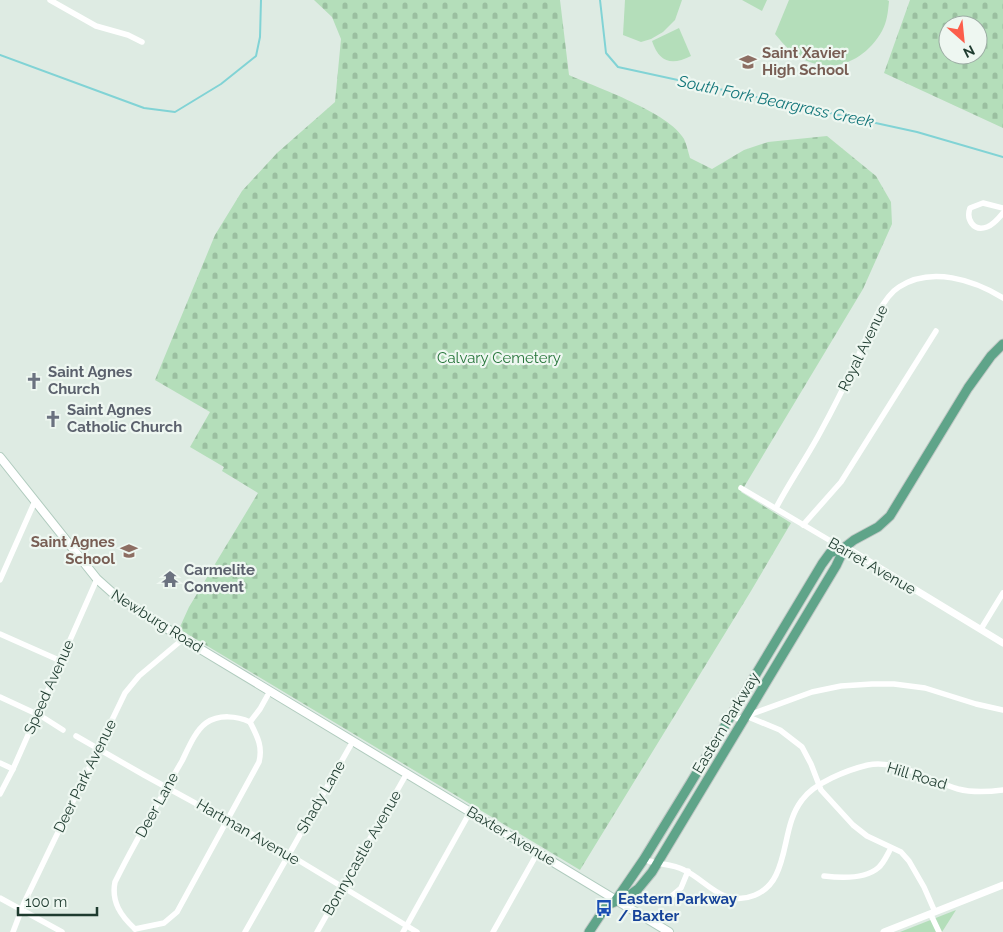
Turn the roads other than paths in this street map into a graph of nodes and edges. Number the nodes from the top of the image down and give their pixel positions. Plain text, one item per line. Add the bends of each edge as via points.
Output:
1 (50, 0) edge
2 (142, 42) dead end
3 (1003, 208) edge
4 (1003, 213) edge
5 (1003, 298) edge
6 (936, 332) dead end
7 (1003, 344) edge
8 (0, 457) edge
9 (742, 488) dead end
10 (35, 501) junction
11 (776, 508) junction
12 (803, 525) junction
13 (845, 547) junction
14 (0, 580) edge
15 (97, 580) junction
16 (1003, 593) edge
17 (981, 629) junction
18 (0, 634) edge
19 (183, 638) junction
20 (1003, 643) edge
21 (61, 661) junction
22 (270, 691) junction
23 (0, 697) edge
24 (1003, 710) edge
25 (37, 714) junction
26 (731, 714) junction
27 (746, 716) junction
28 (250, 722) junction
29 (63, 730) dead end
30 (76, 736) dead end
31 (353, 741) junction
32 (99, 749) junction
33 (0, 763) edge
34 (13, 769) junction
35 (407, 773) junction
36 (819, 785) junction
37 (167, 787) junction
38 (1003, 790) edge
39 (0, 794) edge
40 (470, 812) junction
41 (227, 820) junction
42 (891, 848) junction
43 (538, 852) junction
44 (288, 854) junction
45 (644, 859) junction
46 (658, 863) junction
47 (688, 871) junction
48 (824, 876) dead end
49 (1003, 885) edge
50 (342, 887) junction
51 (0, 898) edge
52 (668, 899) dead end
53 (616, 900) junction
54 (22, 910) junction
55 (933, 914) junction
56 (406, 926) junction
57 (134, 931) edge
58 (13, 932) edge
59 (62, 932) edge
60 (246, 932) edge
61 (317, 932) edge
62 (402, 932) edge
63 (416, 932) edge
64 (493, 932) edge
65 (589, 932) edge
66 (669, 932) edge
67 (884, 932) edge
68 (942, 932) edge

1 - 2 street via 91,23 128,34
3 - 4 street via 983,203 970,208 968,214 973,226 981,228
5 - 11 street, Royal Avenue via 979,285 942,277 914,280 892,292 821,432
6 - 12 street via 841,482
7 - 13 main road, Eastern Parkway via 968,388 890,516
8 - 10 main road, Newburg Road
9 - 11 street, Barret Avenue
10 - 14 street
10 - 15 main road, Newburg Road
11 - 12 street, Barret Avenue
12 - 13 street, Barret Avenue
13 - 17 street, Barret Avenue
13 - 26 main road, Eastern Parkway via 830,553 822,564
13 - 27 main road, Eastern Parkway
15 - 19 main road, Newburg Road via 116,596
15 - 21 street, Speed Avenue
16 - 17 street
17 - 20 street, Barret Avenue
18 - 21 street
19 - 22 main road, Newburg Road
19 - 32 street, Deer Park Avenue via 129,687
21 - 25 street, Speed Avenue
22 - 28 street
22 - 31 main road, Newburg Road
23 - 25 street
24 - 27 street via 925,688 872,684 812,692
25 - 29 street
25 - 34 street, Speed Avenue
26 - 27 street via 738,719
26 - 45 main road, Eastern Parkway
27 - 36 street via 780,730 802,747
27 - 46 main road, Eastern Parkway
28 - 37 street, Deer Lane via 228,717 207,722
28 - 41 street via 260,742 260,757
30 - 32 street, Hartman Avenue
31 - 35 main road, Baxter Avenue
31 - 44 street, Shady Lane
32 - 37 street, Hartman Avenue
32 - 54 street, Deer Park Avenue
33 - 34 street
34 - 39 street, Speed Avenue
35 - 40 main road, Baxter Avenue
35 - 50 street, Bonnycastle Avenue
36 - 38 street, Hill Road via 851,770 880,764 972,792
36 - 42 street via 853,825 866,836
36 - 47 street, Hill Road via 807,794 793,815 776,874 761,892 748,897 726,896
37 - 41 street, Hartman Avenue
37 - 57 street, Deer Lane via 115,882 113,895 117,907
40 - 43 main road, Baxter Avenue
40 - 56 street
41 - 44 street, Hartman Avenue
41 - 57 street via 177,912 164,923
42 - 48 street via 872,872 846,877
42 - 55 street via 901,852 909,861 924,887
43 - 53 main road, Baxter Avenue
43 - 64 street
44 - 50 street, Hartman Avenue
44 - 60 street, Shady Lane
45 - 46 street, Hill Road
45 - 53 main road, Eastern Parkway
46 - 47 street, Hill Road
46 - 53 main road, Eastern Parkway via 638,889
47 - 52 street via 681,888
49 - 55 street
50 - 56 street, Hartman Avenue
50 - 61 street, Bonnycastle Avenue
51 - 54 street
53 - 65 main road, Eastern Parkway via 607,905
53 - 66 main road, Baxter Avenue
54 - 58 street, Deer Park Avenue
54 - 59 street
55 - 67 street
55 - 68 street
56 - 62 street
56 - 63 street, Hartman Avenue

